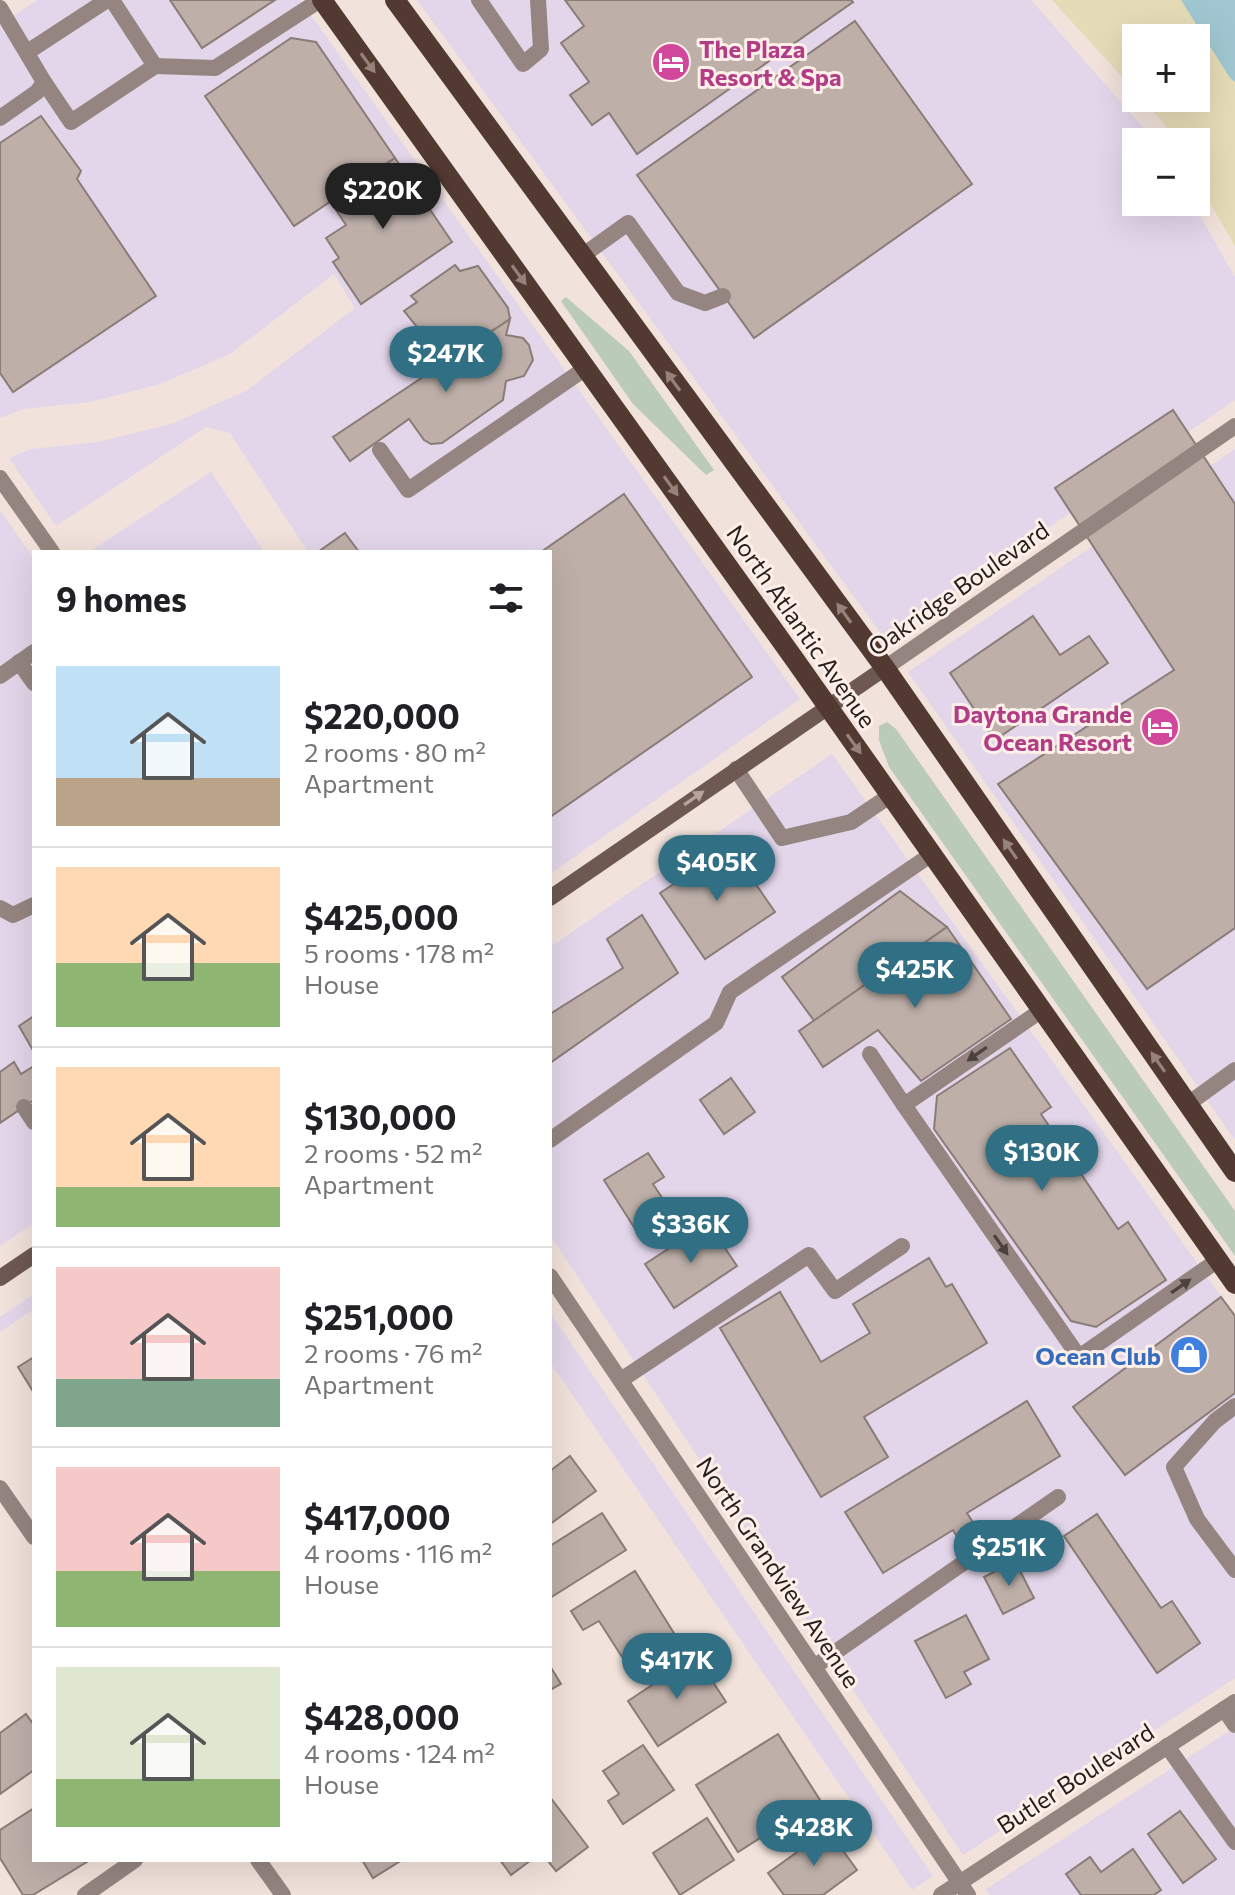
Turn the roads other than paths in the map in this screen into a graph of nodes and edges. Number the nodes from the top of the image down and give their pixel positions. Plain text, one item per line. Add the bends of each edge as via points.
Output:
1 (110, 0) edge
2 (321, 0) edge
3 (395, 0) edge
4 (479, 0) edge
5 (538, 0) edge
6 (0, 8) edge
7 (29, 51) junction
8 (155, 66) junction
9 (44, 82) junction
10 (0, 118) edge
11 (582, 256) junction
12 (723, 296) dead end
13 (586, 368) junction
14 (1235, 426) edge
15 (380, 450) dead end
16 (0, 478) edge
17 (51, 550) edge
18 (32, 653) edge
19 (19, 662) junction
20 (885, 668) junction
21 (0, 676) edge
22 (32, 680) edge
23 (828, 708) junction
24 (736, 769) junction
25 (891, 795) junction
26 (932, 854) junction
27 (552, 897) edge
28 (32, 906) edge
29 (0, 908) edge
30 (1042, 1010) junction
31 (870, 1054) dead end
32 (1235, 1070) edge
33 (1188, 1104) junction
34 (904, 1105) junction
35 (24, 1107) dead end
36 (32, 1119) edge
37 (552, 1139) edge
38 (1235, 1172) edge
39 (902, 1246) dead end
40 (32, 1256) edge
41 (1218, 1260) junction
42 (0, 1278) edge
43 (552, 1279) edge
44 (1235, 1284) edge
45 (621, 1380) junction
46 (1235, 1406) edge
47 (0, 1488) edge
48 (1058, 1497) dead end
49 (32, 1534) edge
50 (1235, 1570) edge
51 (814, 1667) junction
52 (1230, 1706) edge
53 (1235, 1725) edge
54 (1167, 1746) junction
55 (1235, 1842) edge
56 (132, 1862) edge
57 (259, 1862) edge
58 (964, 1888) edge
59 (85, 1895) edge
60 (283, 1895) edge
61 (941, 1895) edge

1 - 7 street
1 - 8 street
2 - 8 street via 215,68
2 -> 13 main road, North Atlantic Avenue
3 - 11 main road, North Atlantic Avenue
4 - 5 street via 523,64 541,49
6 - 7 street
7 - 9 street
8 - 9 street via 71,122
9 - 10 street
11 - 12 street via 632,220 678,293 705,303
20 -> 11 main road, North Atlantic Avenue
13 - 15 street via 408,490
13 -> 23 main road, North Atlantic Avenue
14 - 20 street, Oakridge Boulevard
16 - 17 street
18 - 19 street
19 - 21 street
19 - 22 street
20 - 23 main road, Oakridge Boulevard
33 -> 20 main road, North Atlantic Avenue
23 - 24 main road, Oakridge Boulevard
23 -> 25 main road, North Atlantic Avenue
24 - 25 street via 782,838 851,822
27 -> 24 main road, Oakridge Boulevard
25 - 26 main road, North Atlantic Avenue
26 - 30 main road, North Atlantic Avenue
26 - 37 street via 730,992 716,1023
28 - 29 street via 13,915
30 -> 34 street
30 - 41 main road, North Atlantic Avenue
31 - 34 street
32 - 33 street
33 - 38 main road, North Atlantic Avenue
34 -> 41 street via 1079,1357
35 - 36 street
39 - 45 street via 835,1291 809,1255
40 - 42 main road
41 - 44 main road, North Atlantic Avenue
43 - 45 street, North Grandview Avenue
45 - 51 street, North Grandview Avenue
46 - 50 street via 1174,1467 1197,1519
47 - 49 street
48 - 51 street
51 - 58 street, North Grandview Avenue
52 - 53 street
52 - 54 street, Butler Boulevard
54 - 55 street
54 - 58 street, Butler Boulevard
56 - 59 street
57 - 60 street
58 - 61 street, Butler Boulevard

